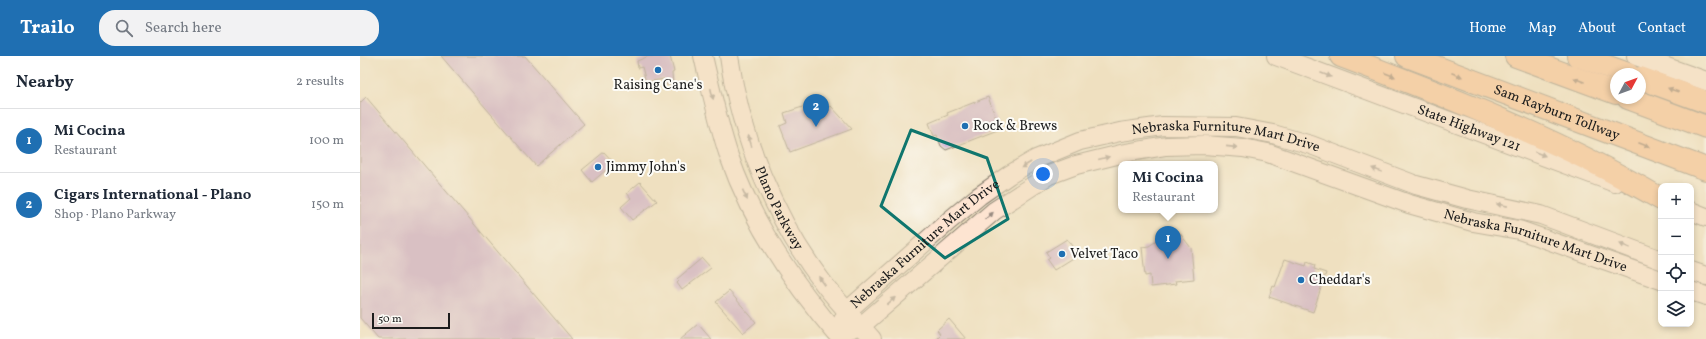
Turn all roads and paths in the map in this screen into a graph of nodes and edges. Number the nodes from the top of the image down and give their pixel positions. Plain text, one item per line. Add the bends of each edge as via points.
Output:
1 (703, 56) edge
2 (720, 56) edge
3 (729, 56) edge
4 (1276, 56) edge
5 (1341, 56) edge
6 (1407, 56) edge
7 (1516, 56) edge
8 (1578, 56) edge
9 (1636, 56) edge
10 (1611, 68) edge
11 (1646, 80) edge
12 (1706, 81) edge
13 (733, 84) junction
14 (1610, 91) edge
15 (1706, 102) edge
16 (1644, 104) edge
17 (1706, 127) edge
18 (1706, 169) edge
19 (1658, 198) edge
20 (1658, 199) edge
21 (1694, 212) edge
22 (1706, 217) edge
23 (1658, 259) edge
24 (1694, 272) edge
25 (1706, 276) edge
26 (1658, 279) edge
27 (1694, 292) edge
28 (1706, 296) edge
29 (847, 311) junction
30 (866, 332) edge
31 (839, 336) edge

1 -> 31 street, Plano Parkway via 720,130 753,212 791,276
2 - 13 street
3 - 13 street, Plano Parkway
4 -> 20 street, State Highway 121
5 -> 19 highway via 1455,99 1617,173
6 -> 18 highway, Sam Rayburn Tollway
14 -> 7 highway
8 - 10 highway
9 - 12 street
15 -> 11 highway
29 -> 13 street, Plano Parkway via 807,260 784,220 753,150
16 - 17 highway
21 - 22 street
23 -> 29 street, Nebraska Furniture Mart Drive via 1541,215 1416,185 1311,145 1273,134 1236,127 1162,126 1080,141 1036,159 979,196
24 - 25 street
30 -> 26 street, Nebraska Furniture Mart Drive via 994,211 1043,179 1076,165 1166,146 1204,145 1268,153 1409,204 1473,222 1519,230
27 - 28 street
29 - 30 street, Plano Parkway
29 - 31 street, Nebraska Furniture Mart Drive
30 - 31 street, Nebraska Furniture Mart Drive

